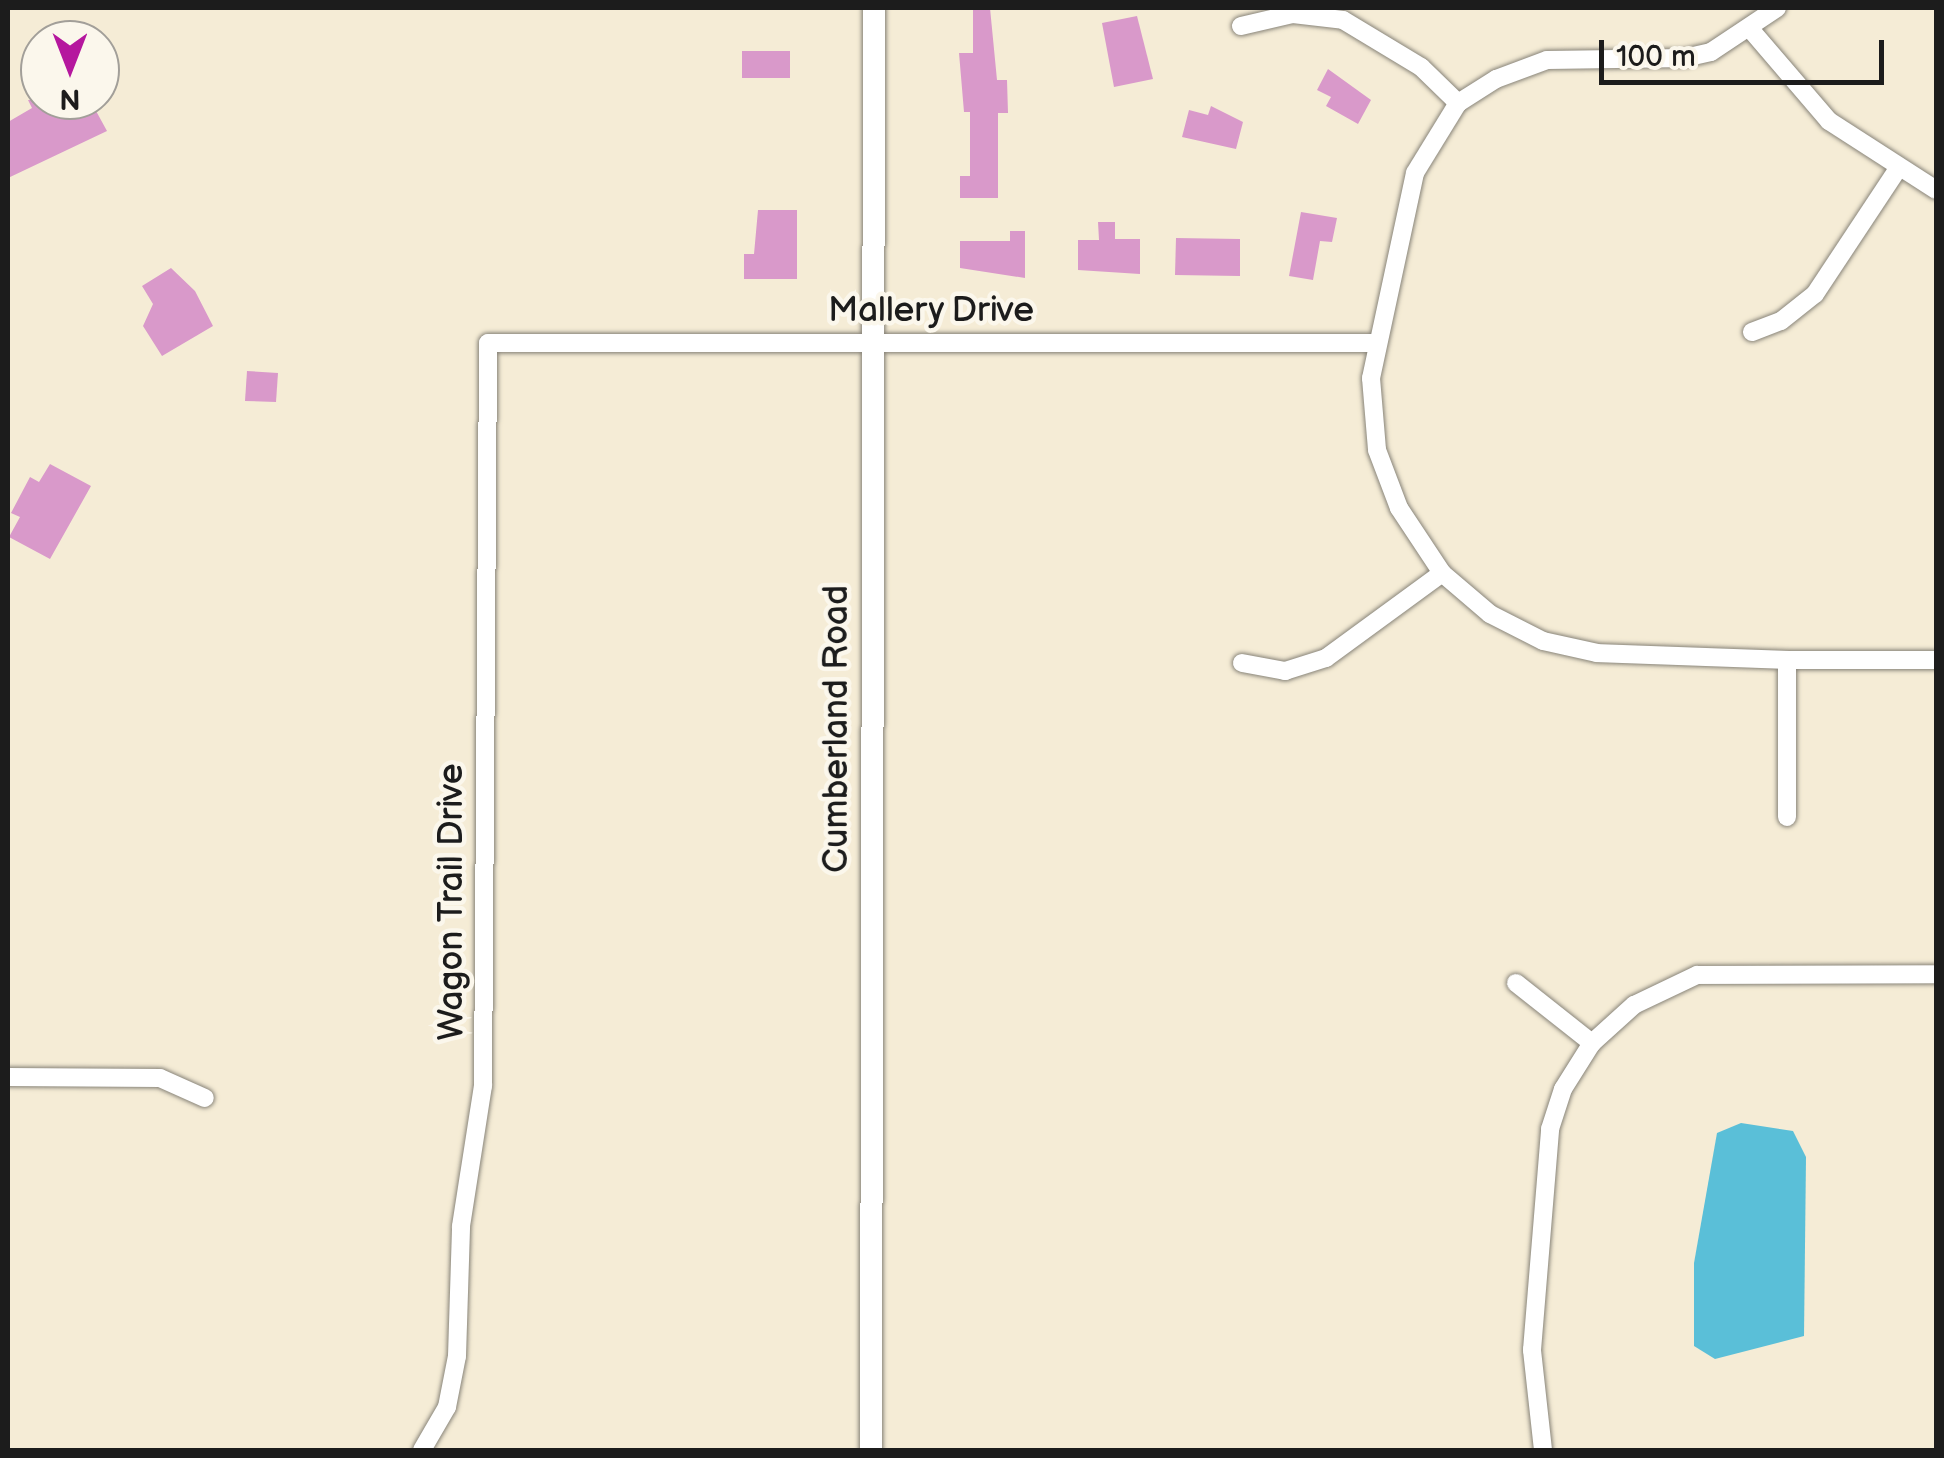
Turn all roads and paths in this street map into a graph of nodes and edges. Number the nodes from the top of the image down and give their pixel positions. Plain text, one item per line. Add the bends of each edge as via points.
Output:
1 (874, 8) edge
2 (1777, 8) edge
3 (1242, 26) dead end
4 (1751, 30) junction
5 (1458, 103) junction
6 (1897, 170) junction
7 (1936, 190) edge
8 (1752, 332) dead end
9 (488, 344) joint
10 (870, 344) junction
11 (1374, 344) junction
12 (1442, 573) junction
13 (1787, 660) junction
14 (1936, 660) edge
15 (1242, 663) dead end
16 (1788, 816) dead end
17 (1936, 974) edge
18 (1516, 982) dead end
19 (1592, 1043) junction
20 (8, 1077) edge
21 (205, 1098) dead end
22 (422, 1450) edge
23 (871, 1450) edge
24 (1543, 1450) edge

1 - 10 street, Cumberland Road
2 - 4 street
3 - 5 street via 1294,14 1343,20 1421,67
4 - 5 street via 1686,58 1548,60 1496,79
4 - 6 street via 1816,109
5 - 11 street via 1415,173
6 - 7 street
6 - 8 street via 1815,294 1782,321
9 - 10 street, Mallery Drive
9 - 22 street, Wagon Trail Drive via 483,1086 461,1226 457,1356 447,1407
10 - 11 street, Mallery Drive
10 - 23 street, Cumberland Road
11 - 12 street via 1377,450 1399,508
12 - 13 street via 1490,614 1563,647
12 - 15 street via 1326,658 1285,672
13 - 14 street
13 - 16 street
17 - 19 street via 1697,975 1634,1005
18 - 19 street
19 - 24 street via 1550,1129 1531,1374
20 - 21 street via 160,1078

